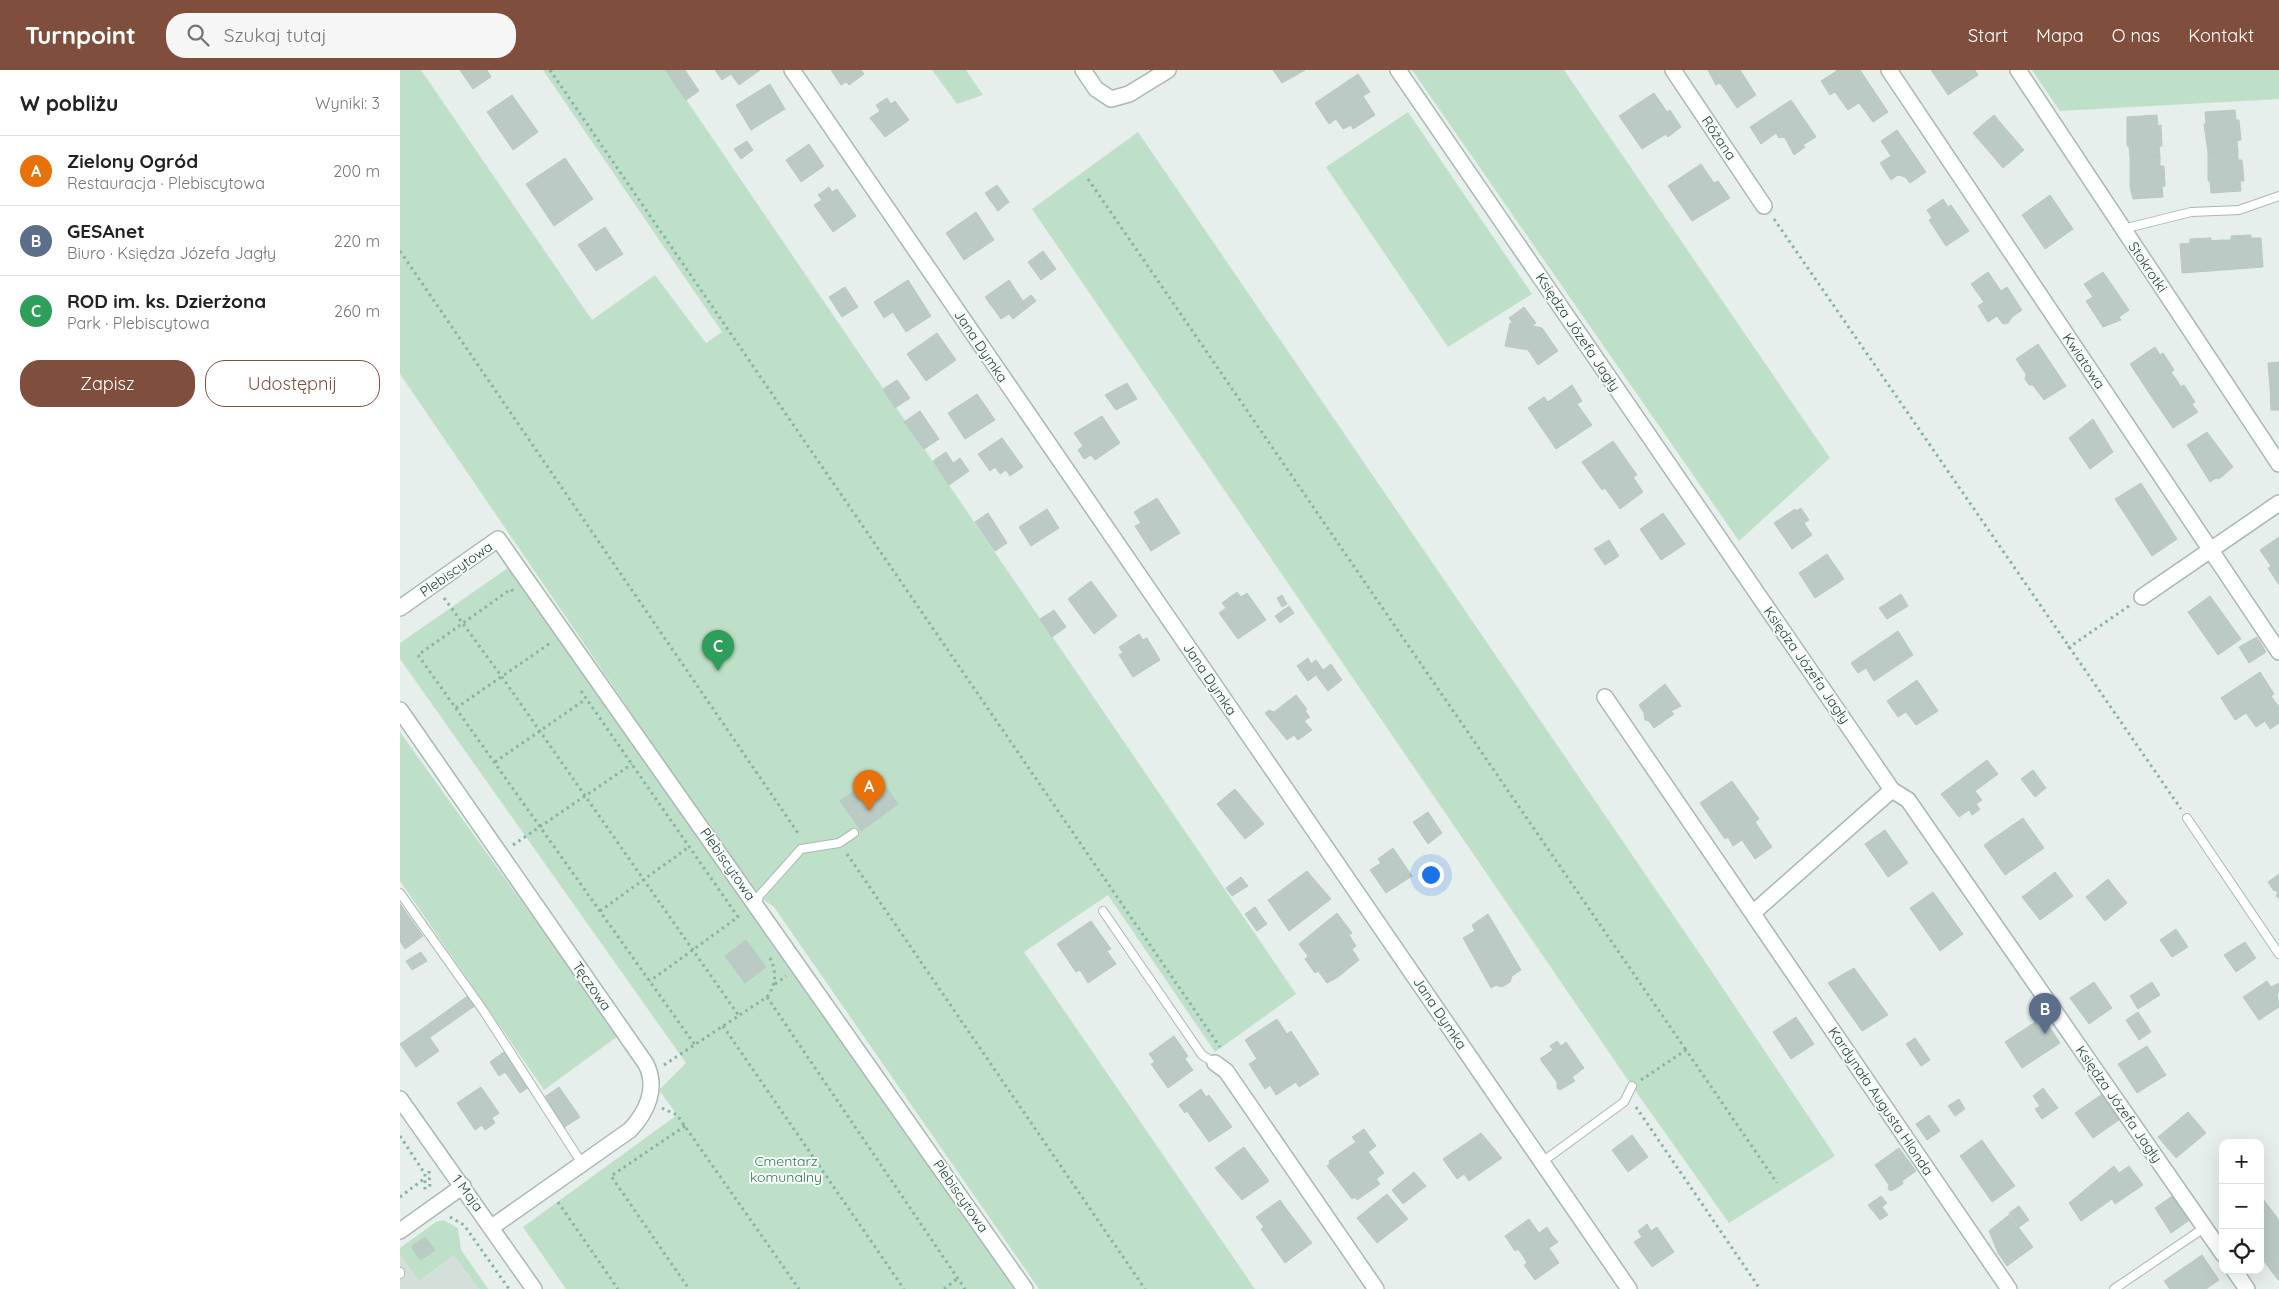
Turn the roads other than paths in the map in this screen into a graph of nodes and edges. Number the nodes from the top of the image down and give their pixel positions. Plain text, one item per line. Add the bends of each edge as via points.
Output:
1 (792, 70) edge
2 (1083, 70) edge
3 (1168, 70) edge
4 (1398, 70) edge
5 (1673, 70) edge
6 (1889, 70) edge
7 (2018, 70) edge
8 (2279, 196) edge
9 (1764, 206) road end
10 (2123, 229) junction
11 (2279, 464) edge
12 (2279, 503) edge
13 (2211, 549) junction
14 (2142, 597) road end
15 (400, 608) edge
16 (2279, 652) edge
17 (1605, 698) dead end
18 (400, 710) edge
19 (1892, 790) junction
20 (2187, 818) road end
21 (854, 833) dead end
22 (400, 893) edge
23 (758, 905) junction
24 (1103, 910) dead end
25 (1754, 912) junction
26 (2279, 954) edge
27 (1215, 1063) joint
28 (1632, 1086) road end
29 (400, 1099) edge
30 (1542, 1162) junction
31 (583, 1164) junction
32 (463, 1186) junction
33 (492, 1227) junction
34 (2204, 1228) junction
35 (400, 1231) edge
36 (2219, 1249) edge
37 (2237, 1274) edge
38 (534, 1289) edge
39 (1026, 1289) edge
40 (1376, 1289) edge
41 (1629, 1289) edge
42 (2009, 1289) edge
43 (2114, 1289) edge
44 (2247, 1289) edge

1 - 30 street, Jana Dymka
2 - 3 street via 1096,89 1111,99 1130,94
4 - 19 street, Księdza Józefa Jagły
5 - 9 street, Różana
6 - 13 street, Kwiatowa
7 - 10 street, Stokrotki
8 - 10 lane via 2239,210 2191,212
10 - 11 street, Stokrotki
12 - 13 street
13 - 14 street
13 - 16 street, Kwiatowa
15 - 23 street, Plebiscytowa via 498,539
17 - 25 street, Kardynała Augusta Hlonda
18 - 31 street, Tęczowa via 646,1064 650,1074 648,1102 640,1119
19 - 25 street
19 - 34 street, Księdza Józefa Jagły via 1908,800
20 - 26 lane
21 - 23 lane via 839,843 801,849 759,896
22 - 31 lane via 483,1010
23 - 39 street, Plebiscytowa
24 - 27 lane via 1202,1055
25 - 42 street, Kardynała Augusta Hlonda
27 - 40 street via 1226,1071
28 - 30 lane via 1624,1102
29 - 32 street, 1 Maja
30 - 41 street, Jana Dymka
31 - 33 street
32 - 33 street, 1 Maja
32 - 35 street
33 - 38 street, 1 Maja
34 - 36 street, Księdza Józefa Jagły
34 - 43 lane
37 - 44 street

